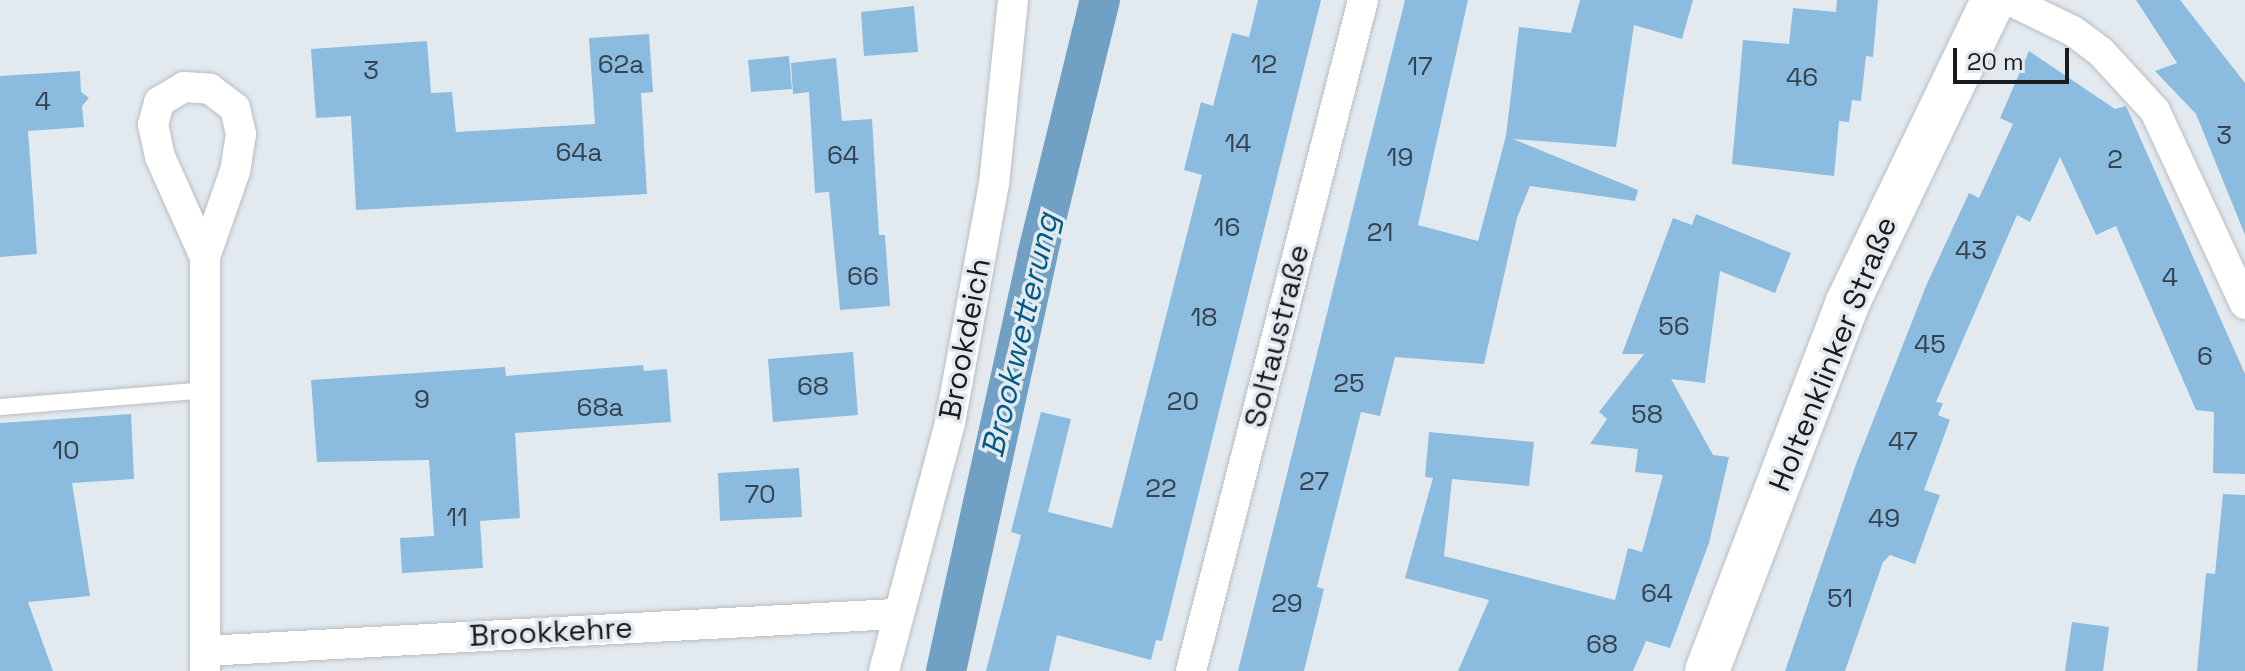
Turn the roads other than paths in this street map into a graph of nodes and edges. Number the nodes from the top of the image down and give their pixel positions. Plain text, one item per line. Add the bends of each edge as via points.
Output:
1 (1013, 0) edge
2 (1363, 0) edge
3 (1993, 0) edge
4 (2009, 0) edge
5 (205, 257) junction
6 (2245, 304) edge
7 (205, 390) junction
8 (0, 407) edge
9 (896, 614) junction
10 (205, 661) edge
11 (884, 671) edge
12 (1191, 671) edge
13 (1707, 671) edge

1 - 9 street, Brookdeich via 994,184 950,423
2 - 12 street, Soltaustraße
3 - 13 main road, Holtenklinker Straße via 1847,304
4 - 6 street via 2073,31 2101,52 2155,111
5 - 5 street, Brookkehre via 235,171 241,134 235,108 210,89 184,87 159,102 153,125 160,157
5 - 7 street, Brookkehre
7 - 8 lane
7 - 10 street, Brookkehre
9 - 10 street, Brookkehre
9 - 11 street, Brookdeich

